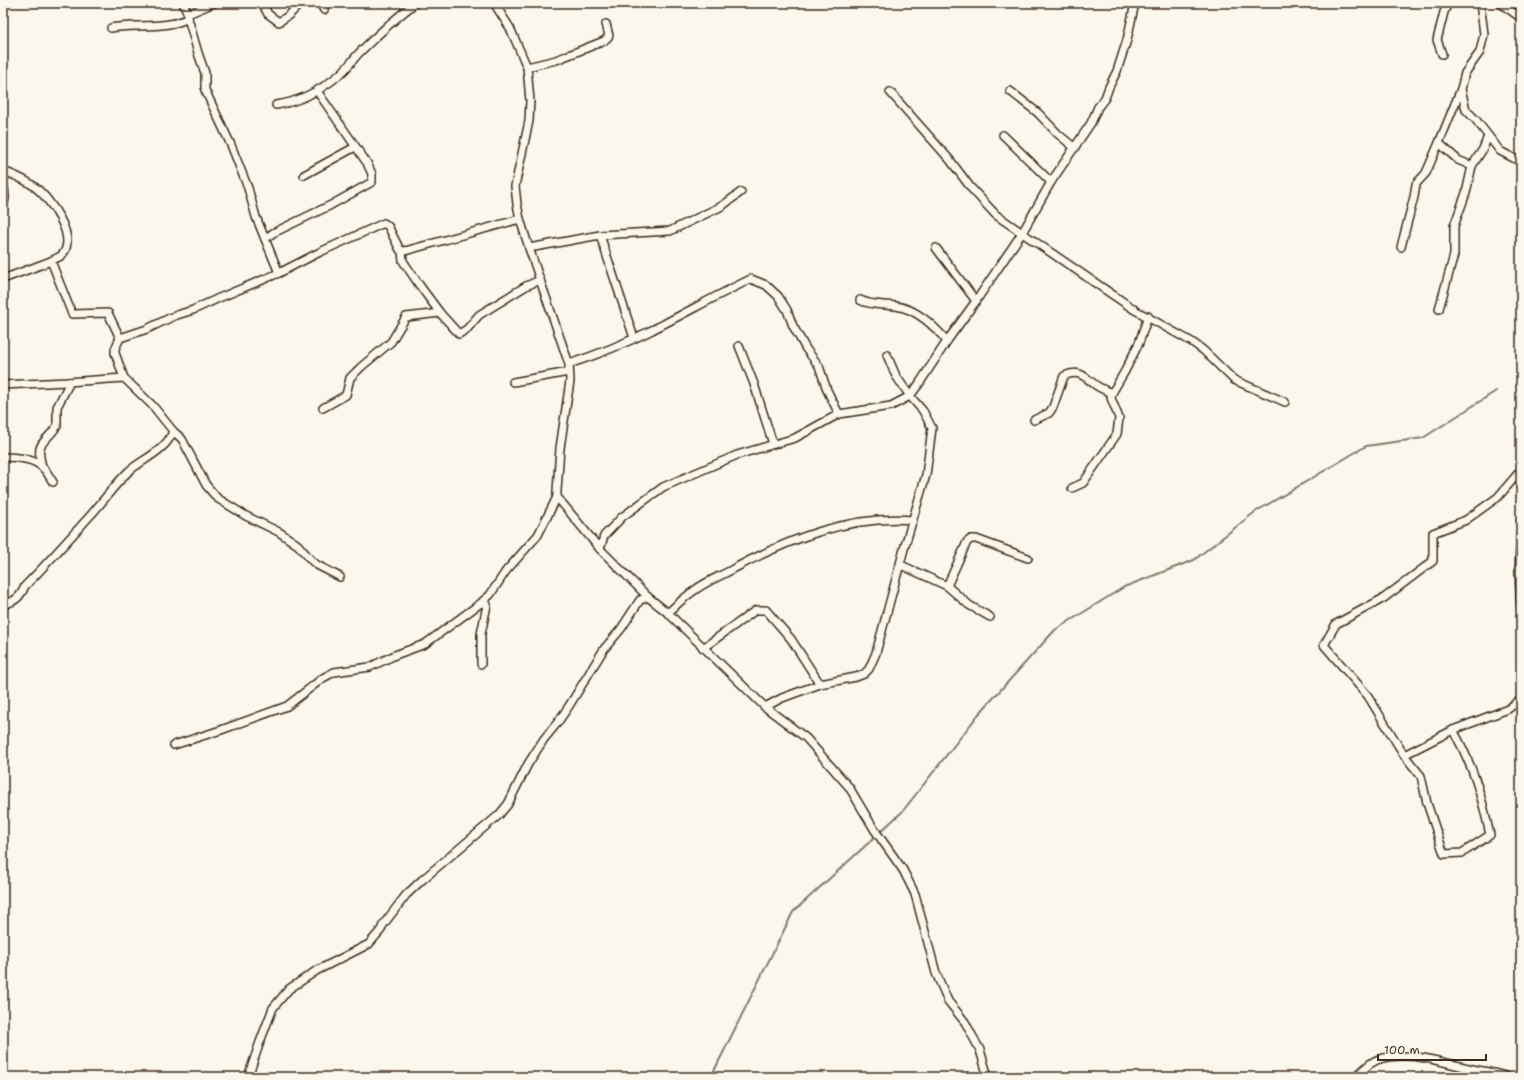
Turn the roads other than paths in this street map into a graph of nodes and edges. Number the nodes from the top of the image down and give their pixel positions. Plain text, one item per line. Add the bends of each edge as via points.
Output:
1 (183, 3) edge
2 (214, 3) edge
3 (262, 3) edge
4 (301, 3) edge
5 (320, 3) edge
6 (415, 3) edge
7 (494, 3) edge
8 (1135, 3) edge
9 (1448, 3) edge
10 (1480, 3) edge
11 (1500, 3) edge
12 (324, 10) dead end
13 (188, 16) junction
14 (1521, 18) edge
15 (606, 24) dead end
16 (111, 28) dead end
17 (1442, 54) dead end
18 (527, 67) junction
19 (1461, 89) junction
20 (317, 91) junction
21 (1010, 91) dead end
22 (890, 92) dead end
23 (276, 105) dead end
24 (1003, 135) dead end
25 (1488, 136) junction
26 (1439, 143) junction
27 (355, 147) junction
28 (1075, 148) junction
29 (1521, 162) edge
30 (1472, 166) junction
31 (3, 171) edge
32 (304, 175) dead end
33 (3, 177) edge
34 (1051, 182) junction
35 (741, 192) dead end
36 (3, 210) edge
37 (520, 219) junction
38 (1022, 233) junction
39 (600, 235) junction
40 (265, 239) junction
41 (1401, 247) dead end
42 (529, 248) junction
43 (936, 248) dead end
44 (402, 251) junction
45 (51, 261) junction
46 (279, 273) junction
47 (3, 280) edge
48 (540, 280) junction
49 (860, 300) dead end
50 (976, 301) junction
51 (1439, 309) dead end
52 (440, 313) junction
53 (1148, 316) junction
54 (120, 338) junction
55 (634, 338) junction
56 (947, 341) junction
57 (739, 346) dead end
58 (887, 355) dead end
59 (569, 368) junction
60 (124, 378) junction
61 (70, 382) junction
62 (513, 382) dead end
63 (3, 385) edge
64 (1112, 393) junction
65 (910, 396) junction
66 (1285, 402) dead end
67 (323, 408) dead end
68 (839, 414) junction
69 (1034, 420) dead end
70 (173, 431) junction
71 (773, 444) junction
72 (3, 457) edge
73 (42, 466) junction
74 (1521, 470) edge
75 (53, 482) dead end
76 (1072, 488) dead end
77 (558, 497) junction
78 (913, 520) junction
79 (1521, 521) edge
80 (588, 536) junction
81 (604, 536) junction
82 (600, 549) junction
83 (1028, 558) dead end
84 (900, 565) junction
85 (340, 578) dead end
86 (637, 586) junction
87 (947, 586) junction
88 (648, 597) junction
89 (484, 600) junction
90 (640, 600) junction
91 (3, 605) edge
92 (1521, 610) edge
93 (668, 613) junction
94 (990, 617) dead end
95 (703, 648) junction
96 (481, 664) dead end
97 (820, 684) junction
98 (1521, 700) edge
99 (765, 707) junction
100 (1453, 730) junction
101 (174, 745) dead end
102 (1404, 755) junction
103 (248, 1077) edge
104 (988, 1077) edge
105 (1356, 1077) edge
106 (1507, 1077) edge

1 - 13 street
2 - 13 street
3 - 4 street via 268,14 279,22
5 - 12 street
6 - 20 street via 359,53 340,75
7 - 18 street via 510,28
8 - 28 street via 1117,71 1105,98
9 - 17 street via 1437,40
10 - 19 street via 1483,40 1480,52 1465,73
11 - 14 street
13 - 16 street via 179,23
13 - 40 street via 205,72 205,90 231,145
15 - 18 street via 609,36 604,41 556,60
18 - 37 street via 529,121 515,186
19 - 25 street via 1466,110
19 - 26 street
20 - 23 street via 290,103
20 - 27 street
21 - 28 street
22 - 38 street via 950,160 970,188 996,215
24 - 34 street
25 - 29 street via 1500,152
25 - 30 street
26 - 30 street via 1458,160
26 - 41 street via 1426,173 1416,184
27 - 32 street
27 - 40 street via 372,174 372,182
28 - 34 street
30 - 51 street via 1466,193 1454,226 1454,255
31 - 45 street via 36,188 51,203 59,216 64,227 66,246 62,255
33 - 36 street
34 - 38 street
35 - 39 street via 722,206 670,231
37 - 42 street
37 - 44 street
38 - 50 street
38 - 53 street via 1135,310
39 - 42 street
39 - 55 street
40 - 46 street
42 - 48 street
43 - 50 street
44 - 46 street via 388,226 384,224
44 - 52 street via 403,260
45 - 47 street
45 - 54 street via 72,314 108,313
46 - 54 street
48 - 52 street via 479,315 459,334
48 - 59 street
49 - 56 street via 875,305 899,306 912,312 925,320
50 - 56 street
52 - 67 street via 406,317 391,342 350,378 346,394
53 - 64 street via 1139,343
53 - 66 street via 1203,350 1234,380
54 - 60 street via 115,353
55 - 59 street
55 - 68 street via 751,279 766,285 778,296 806,349 819,366
56 - 65 street
57 - 71 street via 757,391
58 - 65 street via 896,376
59 - 62 street
59 - 77 street via 569,388 560,448
60 - 61 street
60 - 70 street via 153,406
61 - 63 street
61 - 73 street via 57,407 57,426 40,445
64 - 69 street via 1084,375 1071,373 1064,376 1049,413
64 - 76 street via 1111,398 1119,418 1117,434 1083,483
65 - 68 street via 891,406
65 - 78 street via 923,411 932,428 926,475
68 - 71 street via 795,438
70 - 85 street via 182,439 206,485 217,498 279,532 298,545 317,565
70 - 91 street via 166,443 119,481 25,586 21,595
71 - 81 street via 737,455 663,487 622,517
72 - 73 street via 32,461
73 - 75 street
74 - 102 street via 1498,497 1466,520 1433,533 1433,561 1384,598 1336,624 1324,645 1368,696
77 - 80 street
77 - 89 street via 538,534
78 - 84 street
78 - 93 street via 894,518 840,526 764,552 697,589
79 - 92 street via 1518,572
80 - 81 street
80 - 82 street
81 - 82 street
82 - 86 street
83 - 87 street via 971,539 967,542
84 - 87 street
84 - 97 street via 876,653 869,669 856,677
86 - 88 street
86 - 90 street
87 - 94 street via 969,605
88 - 90 street
88 - 93 street
89 - 96 street via 486,605 481,634
89 - 101 street via 425,644 370,667 334,672 287,706
90 - 103 street via 544,739 508,804 499,815 406,895 369,944 316,971 289,989 273,1008
93 - 95 street
95 - 97 street via 756,610 766,610 791,639
95 - 99 street
97 - 99 street
98 - 100 street via 1508,709
99 - 104 street via 806,738 849,787 902,870 915,894 936,973 948,1001 965,1022 980,1050
100 - 102 street
100 - 102 street via 1466,752 1482,797 1490,835 1462,853 1444,854 1421,776
105 - 106 street via 1381,1058 1394,1056 1427,1058

